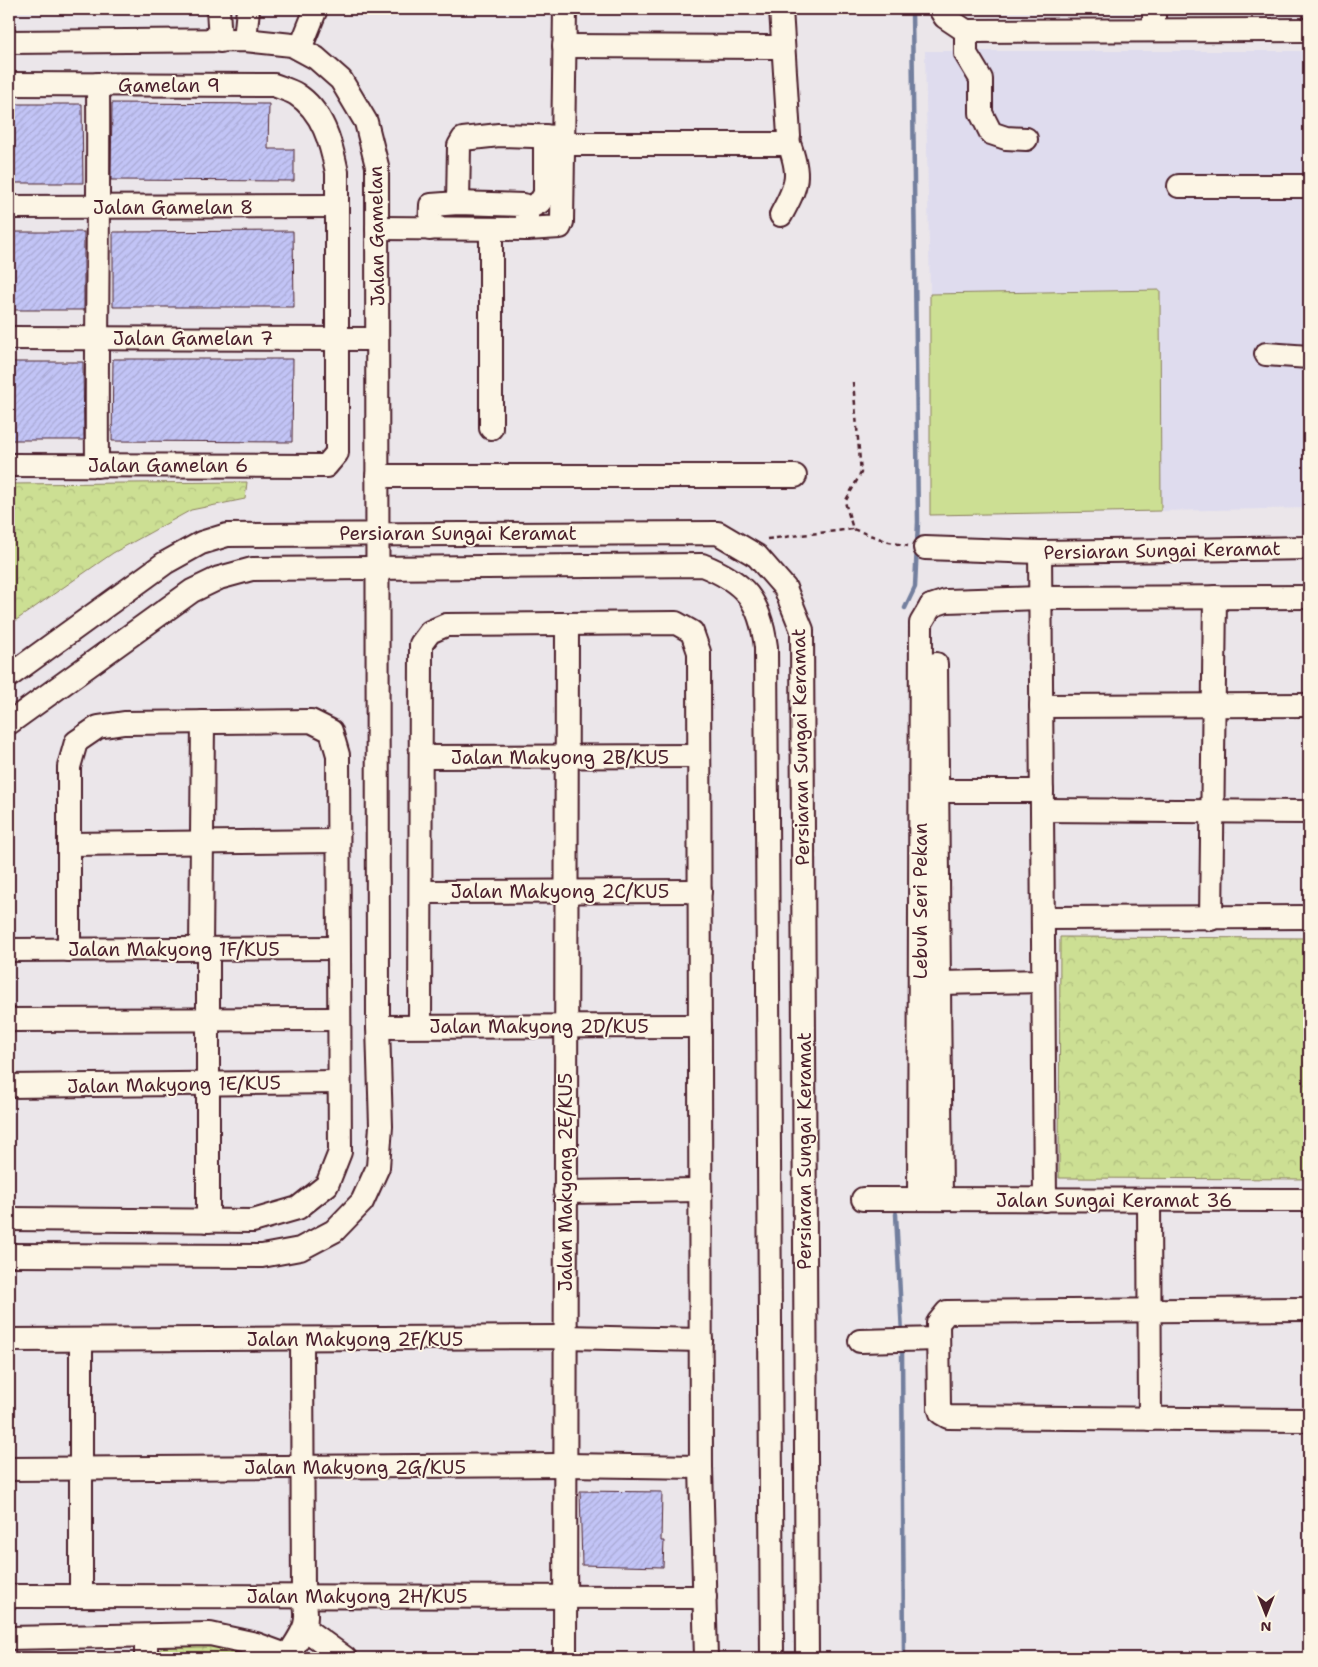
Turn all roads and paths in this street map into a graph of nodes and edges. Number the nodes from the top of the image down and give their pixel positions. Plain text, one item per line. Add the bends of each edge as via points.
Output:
1 (218, 9) edge
2 (248, 9) edge
3 (316, 9) edge
4 (565, 9) edge
5 (781, 9) edge
6 (940, 9) edge
7 (1154, 19) edge
8 (1309, 30) edge
9 (966, 31) junction
10 (245, 40) junction
11 (220, 41) junction
12 (9, 42) edge
13 (564, 46) junction
14 (782, 47) junction
15 (300, 49) junction
16 (9, 84) edge
17 (98, 84) junction
18 (557, 139) junction
19 (1026, 139) dead end
20 (788, 141) junction
21 (1179, 186) dead end
22 (1309, 186) edge
23 (554, 194) junction
24 (458, 203) junction
25 (338, 206) junction
26 (9, 207) edge
27 (99, 208) junction
28 (781, 215) dead end
29 (527, 219) junction
30 (377, 228) junction
31 (430, 229) junction
32 (491, 229) junction
33 (9, 338) edge
34 (96, 338) junction
35 (338, 338) junction
36 (377, 339) junction
37 (1266, 354) dead end
38 (1309, 357) edge
39 (853, 382) dead end
40 (491, 428) dead end
41 (9, 465) edge
42 (97, 466) junction
43 (326, 466) joint
44 (377, 476) junction
45 (795, 476) dead end
46 (853, 529) junction
47 (377, 534) junction
48 (764, 540) dead end
49 (918, 547) joint
50 (1309, 548) edge
51 (1040, 552) junction
52 (376, 567) junction
53 (1215, 597) junction
54 (1309, 597) edge
55 (1040, 598) junction
56 (932, 606) junction
57 (567, 624) junction
58 (9, 676) edge
59 (1041, 706) junction
60 (1214, 706) junction
61 (1309, 706) edge
62 (203, 722) junction
63 (9, 723) edge
64 (567, 755) junction
65 (699, 756) junction
66 (421, 757) junction
67 (938, 791) junction
68 (1042, 801) junction
69 (1212, 812) junction
70 (1309, 812) edge
71 (338, 841) junction
72 (202, 842) junction
73 (69, 844) junction
74 (566, 891) junction
75 (700, 891) junction
76 (421, 892) junction
77 (1309, 917) edge
78 (1043, 918) junction
79 (1211, 919) junction
80 (338, 948) junction
81 (205, 949) junction
82 (9, 950) edge
83 (69, 950) junction
84 (1043, 981) junction
85 (939, 984) junction
86 (339, 1019) junction
87 (9, 1020) edge
88 (208, 1020) junction
89 (420, 1026) junction
90 (566, 1026) junction
91 (700, 1026) junction
92 (378, 1028) junction
93 (340, 1082) junction
94 (207, 1083) junction
95 (9, 1086) edge
96 (700, 1190) junction
97 (566, 1192) junction
98 (863, 1200) dead end
99 (930, 1200) junction
100 (1045, 1200) junction
101 (1149, 1200) junction
102 (1309, 1200) edge
103 (9, 1219) edge
104 (208, 1221) junction
105 (9, 1256) edge
106 (1309, 1309) edge
107 (1150, 1310) junction
108 (565, 1337) junction
109 (302, 1339) junction
110 (9, 1340) edge
111 (81, 1340) junction
112 (701, 1340) junction
113 (938, 1340) junction
114 (860, 1341) dead end
115 (1150, 1419) junction
116 (1309, 1420) edge
117 (565, 1465) junction
118 (701, 1467) junction
119 (81, 1468) junction
120 (304, 1468) junction
121 (9, 1469) edge
122 (81, 1595) junction
123 (9, 1596) edge
124 (303, 1596) junction
125 (566, 1596) junction
126 (704, 1598) junction
127 (305, 1629) junction
128 (146, 1636) junction
129 (9, 1638) edge
130 (291, 1656) edge
131 (146, 1658) edge
132 (345, 1658) edge
133 (565, 1658) edge
134 (706, 1658) edge
135 (772, 1658) edge
136 (807, 1658) edge

1 - 11 street
2 - 10 street
3 - 15 street
4 - 13 street
5 - 14 street
6 - 9 street via 945,17
7 - 8 street
7 - 9 street
9 - 19 street via 966,54 981,79 981,113 990,133
10 - 11 street, Jalan Gamelan
10 - 15 street, Jalan Gamelan via 292,45
11 - 12 street, Jalan Gamelan
13 - 14 street
13 - 18 street
14 - 20 street
15 - 30 street, Jalan Gamelan via 341,80 366,122 377,166
16 - 17 street, Gamelan 9
17 - 25 street, Gamelan 9 via 274,86 296,94 318,115 331,141 338,172
17 - 27 street
18 - 20 street via 782,144
18 - 23 street
18 - 24 street via 474,136 460,141
20 - 28 street via 796,161 795,190
21 - 22 street
23 - 29 street via 540,202
23 - 29 street via 562,222 560,227
24 - 29 street via 524,205
24 - 31 street via 431,205
25 - 27 street, Jalan Gamelan 8
25 - 35 street, Gamelan 9
26 - 27 street, Jalan Gamelan 8
27 - 34 street
29 - 32 street
30 - 31 street
30 - 36 street, Jalan Gamelan
31 - 32 street
32 - 40 street
33 - 34 street, Jalan Gamelan 7
34 - 35 street, Jalan Gamelan 7
34 - 42 street
35 - 36 street, Jalan Gamelan 7
35 - 43 street, Gamelan 9 via 338,454
36 - 44 street, Jalan Gamelan
37 - 38 street
39 - 46 path via 861,473 845,502
41 - 42 street, Jalan Gamelan 6
42 - 43 street, Jalan Gamelan 6
44 - 45 street
44 - 47 street, Jalan Gamelan
46 - 48 path
46 - 49 path via 889,542
47 - 52 street, Jalan Gamelan
47 - 58 street, Persiaran Sungai Keramat via 227,535 201,543 165,563
47 - 136 street, Persiaran Sungai Keramat via 718,533 757,556 774,575 785,588 802,630
49 - 51 street, Persiaran Sungai Keramat
50 - 51 street, Persiaran Sungai Keramat
51 - 55 street
52 - 63 street, Persiaran Sungai Keramat via 252,569 219,578 192,591
52 - 92 street, Jalan Gamelan
52 - 135 street, Persiaran Sungai Keramat via 702,565 726,575 750,596 762,621 766,657
53 - 54 street
53 - 55 street
53 - 60 street
55 - 56 street via 946,601
55 - 59 street
56 - 67 street via 936,622
56 - 99 street, Lebuh Seri Pekan via 921,622
57 - 64 street, Jalan Makyong 2E/KU5
57 - 65 street via 676,623 692,632 699,652
57 - 66 street via 446,625 430,632 421,644
59 - 60 street
59 - 68 street
60 - 61 street
60 - 69 street
62 - 71 street via 310,721 331,731 338,755
62 - 72 street
62 - 73 street via 124,723 98,728 76,742 69,767
64 - 65 street, Jalan Makyong 2B/KU5
64 - 66 street, Jalan Makyong 2B/KU5
64 - 74 street, Jalan Makyong 2E/KU5
65 - 75 street
66 - 76 street
67 - 68 street
67 - 85 street
68 - 69 street
68 - 78 street
69 - 70 street
69 - 79 street
71 - 72 street
71 - 80 street
72 - 73 street
72 - 81 street
73 - 83 street
74 - 75 street, Jalan Makyong 2C/KU5
74 - 76 street, Jalan Makyong 2C/KU5
74 - 90 street, Jalan Makyong 2E/KU5
75 - 91 street
76 - 89 street
77 - 79 street
78 - 79 street
78 - 84 street
80 - 81 street, Jalan Makyong 1F/KU5
80 - 86 street
81 - 83 street, Jalan Makyong 1F/KU5
81 - 88 street
82 - 83 street, Jalan Makyong 1F/KU5
84 - 85 street
84 - 100 street
85 - 99 street
86 - 88 street
86 - 93 street
87 - 88 street
88 - 94 street
89 - 90 street, Jalan Makyong 2D/KU5
89 - 92 street, Jalan Makyong 2D/KU5
90 - 91 street, Jalan Makyong 2D/KU5
90 - 97 street, Jalan Makyong 2E/KU5
91 - 96 street
92 - 105 street, Jalan Gamelan via 382,1126 378,1167 362,1202 334,1231 300,1249 262,1256
93 - 94 street, Jalan Makyong 1E/KU5
93 - 104 street via 340,1152 327,1185 298,1208 253,1221
94 - 95 street, Jalan Makyong 1E/KU5
94 - 104 street
96 - 97 street
96 - 112 street
97 - 108 street, Jalan Makyong 2E/KU5
98 - 99 street, Jalan Sungai Keramat 36
99 - 100 street, Jalan Sungai Keramat 36
100 - 101 street, Jalan Sungai Keramat 36
101 - 102 street, Jalan Sungai Keramat 36
101 - 107 street
103 - 104 street
106 - 107 street
107 - 113 street via 947,1312 938,1323
107 - 115 street
108 - 109 street, Jalan Makyong 2F/KU5
108 - 112 street, Jalan Makyong 2F/KU5
108 - 117 street, Jalan Makyong 2E/KU5
109 - 111 street, Jalan Makyong 2F/KU5
109 - 120 street
110 - 111 street, Jalan Makyong 2F/KU5
111 - 119 street
112 - 118 street
113 - 114 street
113 - 115 street via 939,1407 941,1413 948,1417
115 - 116 street
117 - 118 street, Jalan Makyong 2G/KU5
117 - 120 street, Jalan Makyong 2G/KU5
117 - 125 street, Jalan Makyong 2E/KU5
118 - 126 street
119 - 120 street, Jalan Makyong 2G/KU5
119 - 121 street, Jalan Makyong 2G/KU5
119 - 122 street
120 - 124 street
122 - 123 street, Jalan Makyong 2H/KU5
122 - 124 street, Jalan Makyong 2H/KU5
124 - 125 street, Jalan Makyong 2H/KU5
124 - 127 street via 308,1612
125 - 126 street, Jalan Makyong 2H/KU5
125 - 133 street, Jalan Makyong 2E/KU5
126 - 134 street
127 - 130 street
127 - 132 street
128 - 129 street
128 - 130 street via 210,1634
128 - 131 street

